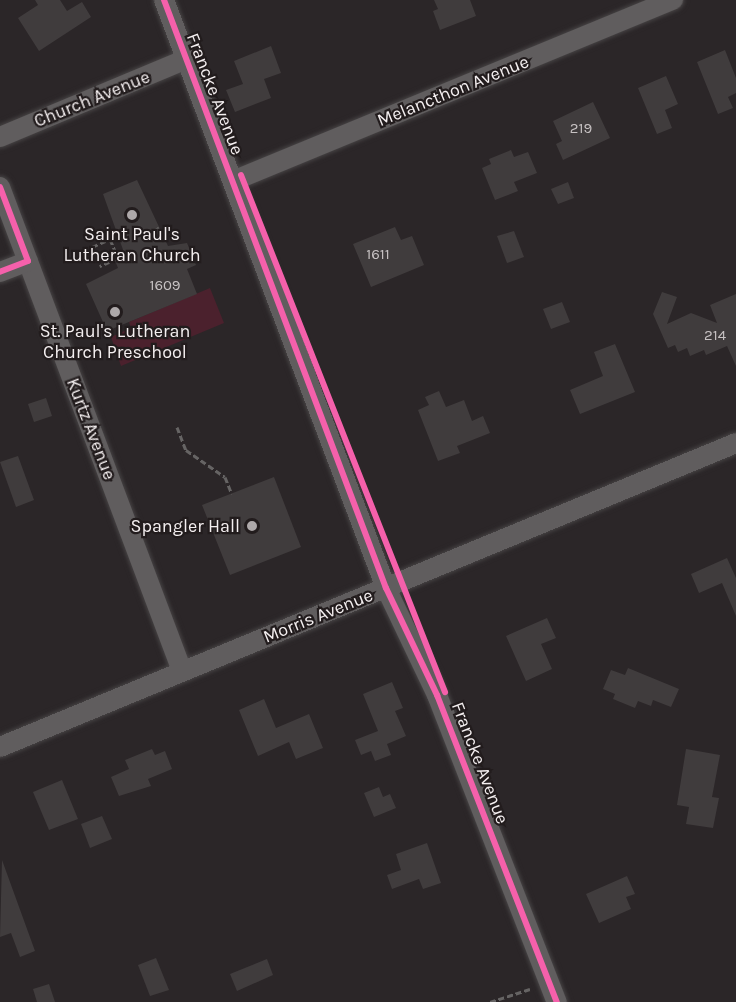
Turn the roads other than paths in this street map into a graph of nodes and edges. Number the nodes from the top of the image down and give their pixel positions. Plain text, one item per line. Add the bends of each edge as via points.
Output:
1 (164, 0) edge
2 (673, 0) edge
3 (184, 60) junction
4 (0, 136) edge
5 (233, 181) junction
6 (0, 187) edge
7 (28, 261) junction
8 (0, 272) edge
9 (736, 443) edge
10 (386, 588) junction
11 (182, 671) junction
12 (0, 747) edge
13 (557, 1002) edge

1 - 3 street, Francke Avenue
2 - 5 street, Melancthon Avenue
3 - 4 street, Church Avenue
3 - 5 street, Francke Avenue
5 - 10 street, Francke Avenue
6 - 7 street, Kurtz Avenue
7 - 8 street
7 - 11 street, Kurtz Avenue
9 - 10 street, Morris Avenue
10 - 11 street, Morris Avenue
10 - 13 street, Francke Avenue via 437,695
11 - 12 street, Morris Avenue

